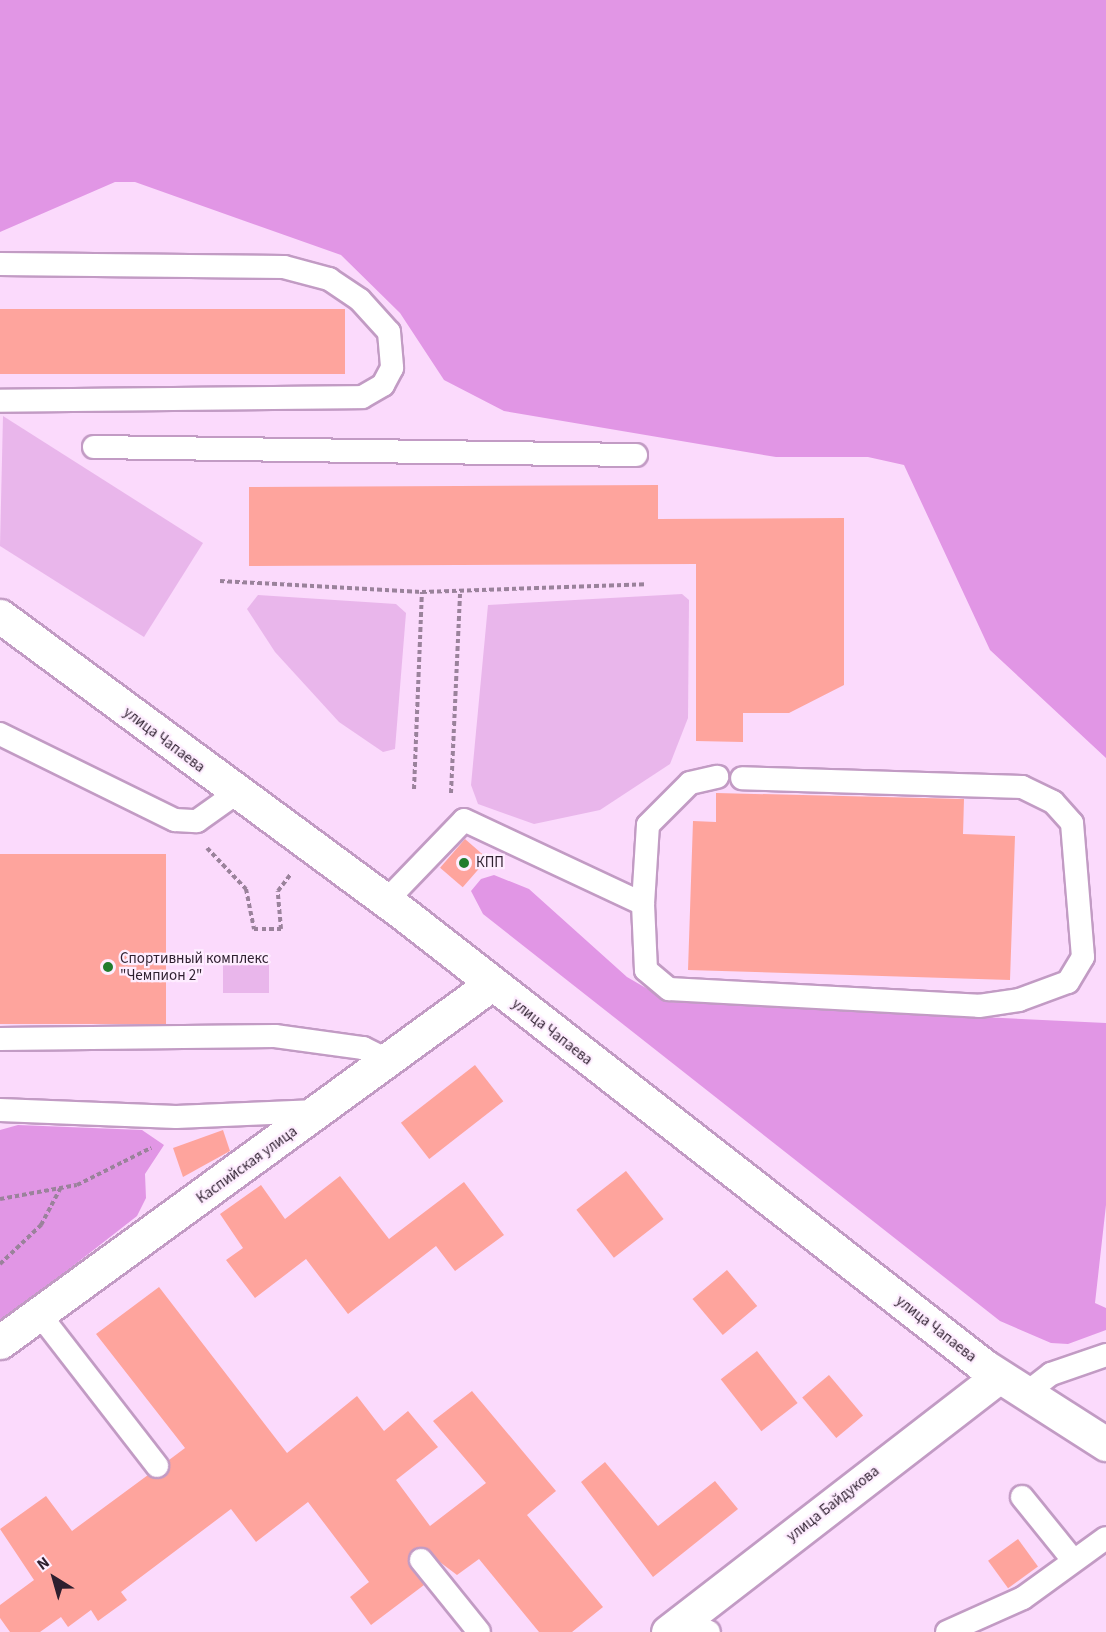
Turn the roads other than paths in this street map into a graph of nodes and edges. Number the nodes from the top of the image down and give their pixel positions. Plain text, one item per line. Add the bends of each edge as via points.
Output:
1 (0, 264) edge
2 (0, 401) edge
3 (94, 447) dead end
4 (636, 455) dead end
5 (0, 616) edge
6 (0, 734) edge
7 (717, 777) dead end
8 (742, 778) dead end
9 (235, 794) junction
10 (386, 901) junction
11 (643, 904) junction
12 (490, 985) junction
13 (0, 1039) edge
14 (388, 1060) junction
15 (0, 1110) edge
16 (322, 1111) junction
17 (40, 1315) junction
18 (0, 1342) edge
19 (1106, 1355) edge
20 (1011, 1385) junction
21 (1106, 1444) edge
22 (157, 1466) dead end
23 (1022, 1497) dead end
24 (1106, 1538) edge
25 (421, 1560) dead end
26 (1073, 1560) junction
27 (687, 1628) edge
28 (479, 1632) edge
29 (947, 1632) edge

1 - 2 lane via 284,267 329,279 360,300 388,333 392,369 383,385 362,397
3 - 4 lane
5 - 9 main road, улица Чапаева
6 - 9 lane via 175,820 197,821
7 - 11 lane via 690,783 648,825
8 - 11 lane via 1022,787 1053,802 1072,823 1083,957 1068,982 1019,1000 979,1006 669,988 646,970
9 - 10 main road, улица Чапаева
10 - 11 lane via 464,820
10 - 12 main road, улица Чапаева
12 - 14 main road, Каспийская улица
12 - 20 main road, улица Чапаева
13 - 14 lane via 275,1036 363,1048
14 - 16 main road, Каспийская улица
15 - 16 lane via 176,1117
16 - 17 main road, Каспийская улица
17 - 18 main road, Каспийская улица
17 - 22 lane
19 - 20 lane
20 - 21 main road, улица Чапаева
20 - 27 main road, улица Байдукова
23 - 26 lane
24 - 26 lane
25 - 28 lane
26 - 29 lane via 1023,1598

